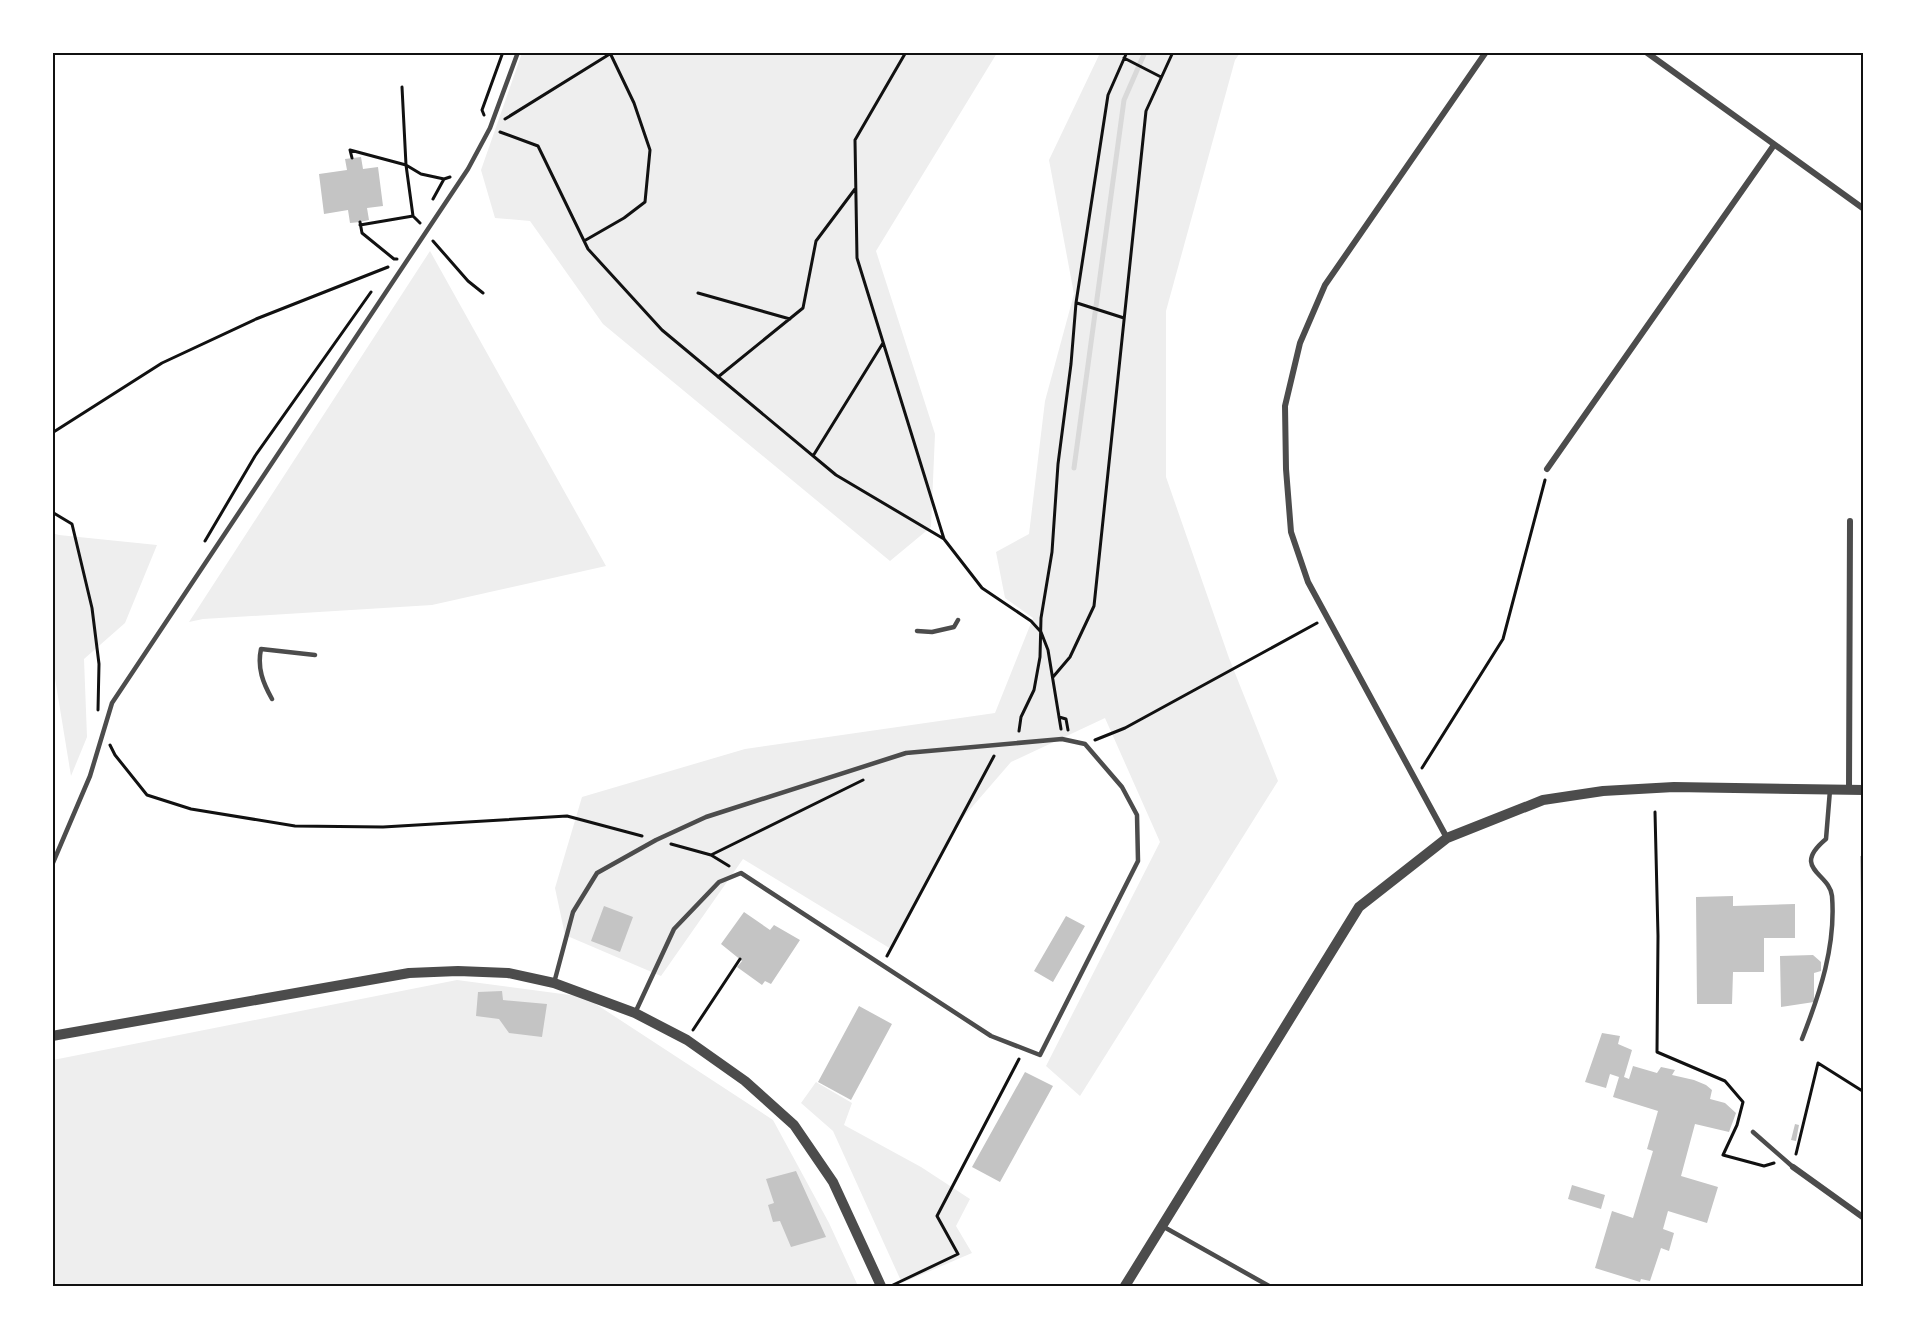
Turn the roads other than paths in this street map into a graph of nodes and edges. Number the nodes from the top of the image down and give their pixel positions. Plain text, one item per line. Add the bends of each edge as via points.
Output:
1 (518, 52) edge
2 (1486, 52) edge
3 (1646, 52) edge
4 (1774, 145) junction
5 (1863, 209) edge
6 (1547, 469) road end
7 (1850, 520) dead end
8 (958, 621) dead end
9 (917, 632) dead end
10 (315, 655) dead end
11 (272, 699) dead end
12 (1830, 790) junction
13 (1849, 790) junction
14 (1863, 790) edge
15 (1447, 838) junction
16 (52, 865) edge
17 (554, 983) junction
18 (635, 1012) junction
19 (52, 1036) edge
20 (1802, 1039) dead end
21 (1753, 1132) dead end
22 (1793, 1167) joint
23 (1863, 1218) edge
24 (1162, 1225) junction
25 (882, 1287) edge
26 (1125, 1287) edge
27 (1269, 1287) edge

1 - 16 lane via 490,128 468,169 112,703 90,776
2 - 15 street via 1325,285 1299,343 1285,406 1291,532 1308,582
3 - 4 street
4 - 5 street
4 - 6 street
7 - 13 street
8 - 9 lane via 954,627
10 - 11 lane via 261,649 260,674
12 - 13 street
12 - 15 street via 1603,791 1543,800
12 - 20 lane via 1826,839 1816,848 1811,861 1815,873 1831,889 1833,907 1826,974
13 - 14 street
15 - 24 street via 1359,907
17 - 18 street
17 - 18 lane via 573,912 597,873 706,817 906,753 1062,739 1085,744 1122,787 1137,814 1138,861 1040,1055 991,1036 741,873 719,882 674,929
17 - 19 street via 508,974 409,973
18 - 25 street via 687,1040 745,1081 794,1125 833,1182
21 - 22 lane
22 - 23 street
24 - 26 street
24 - 27 lane

